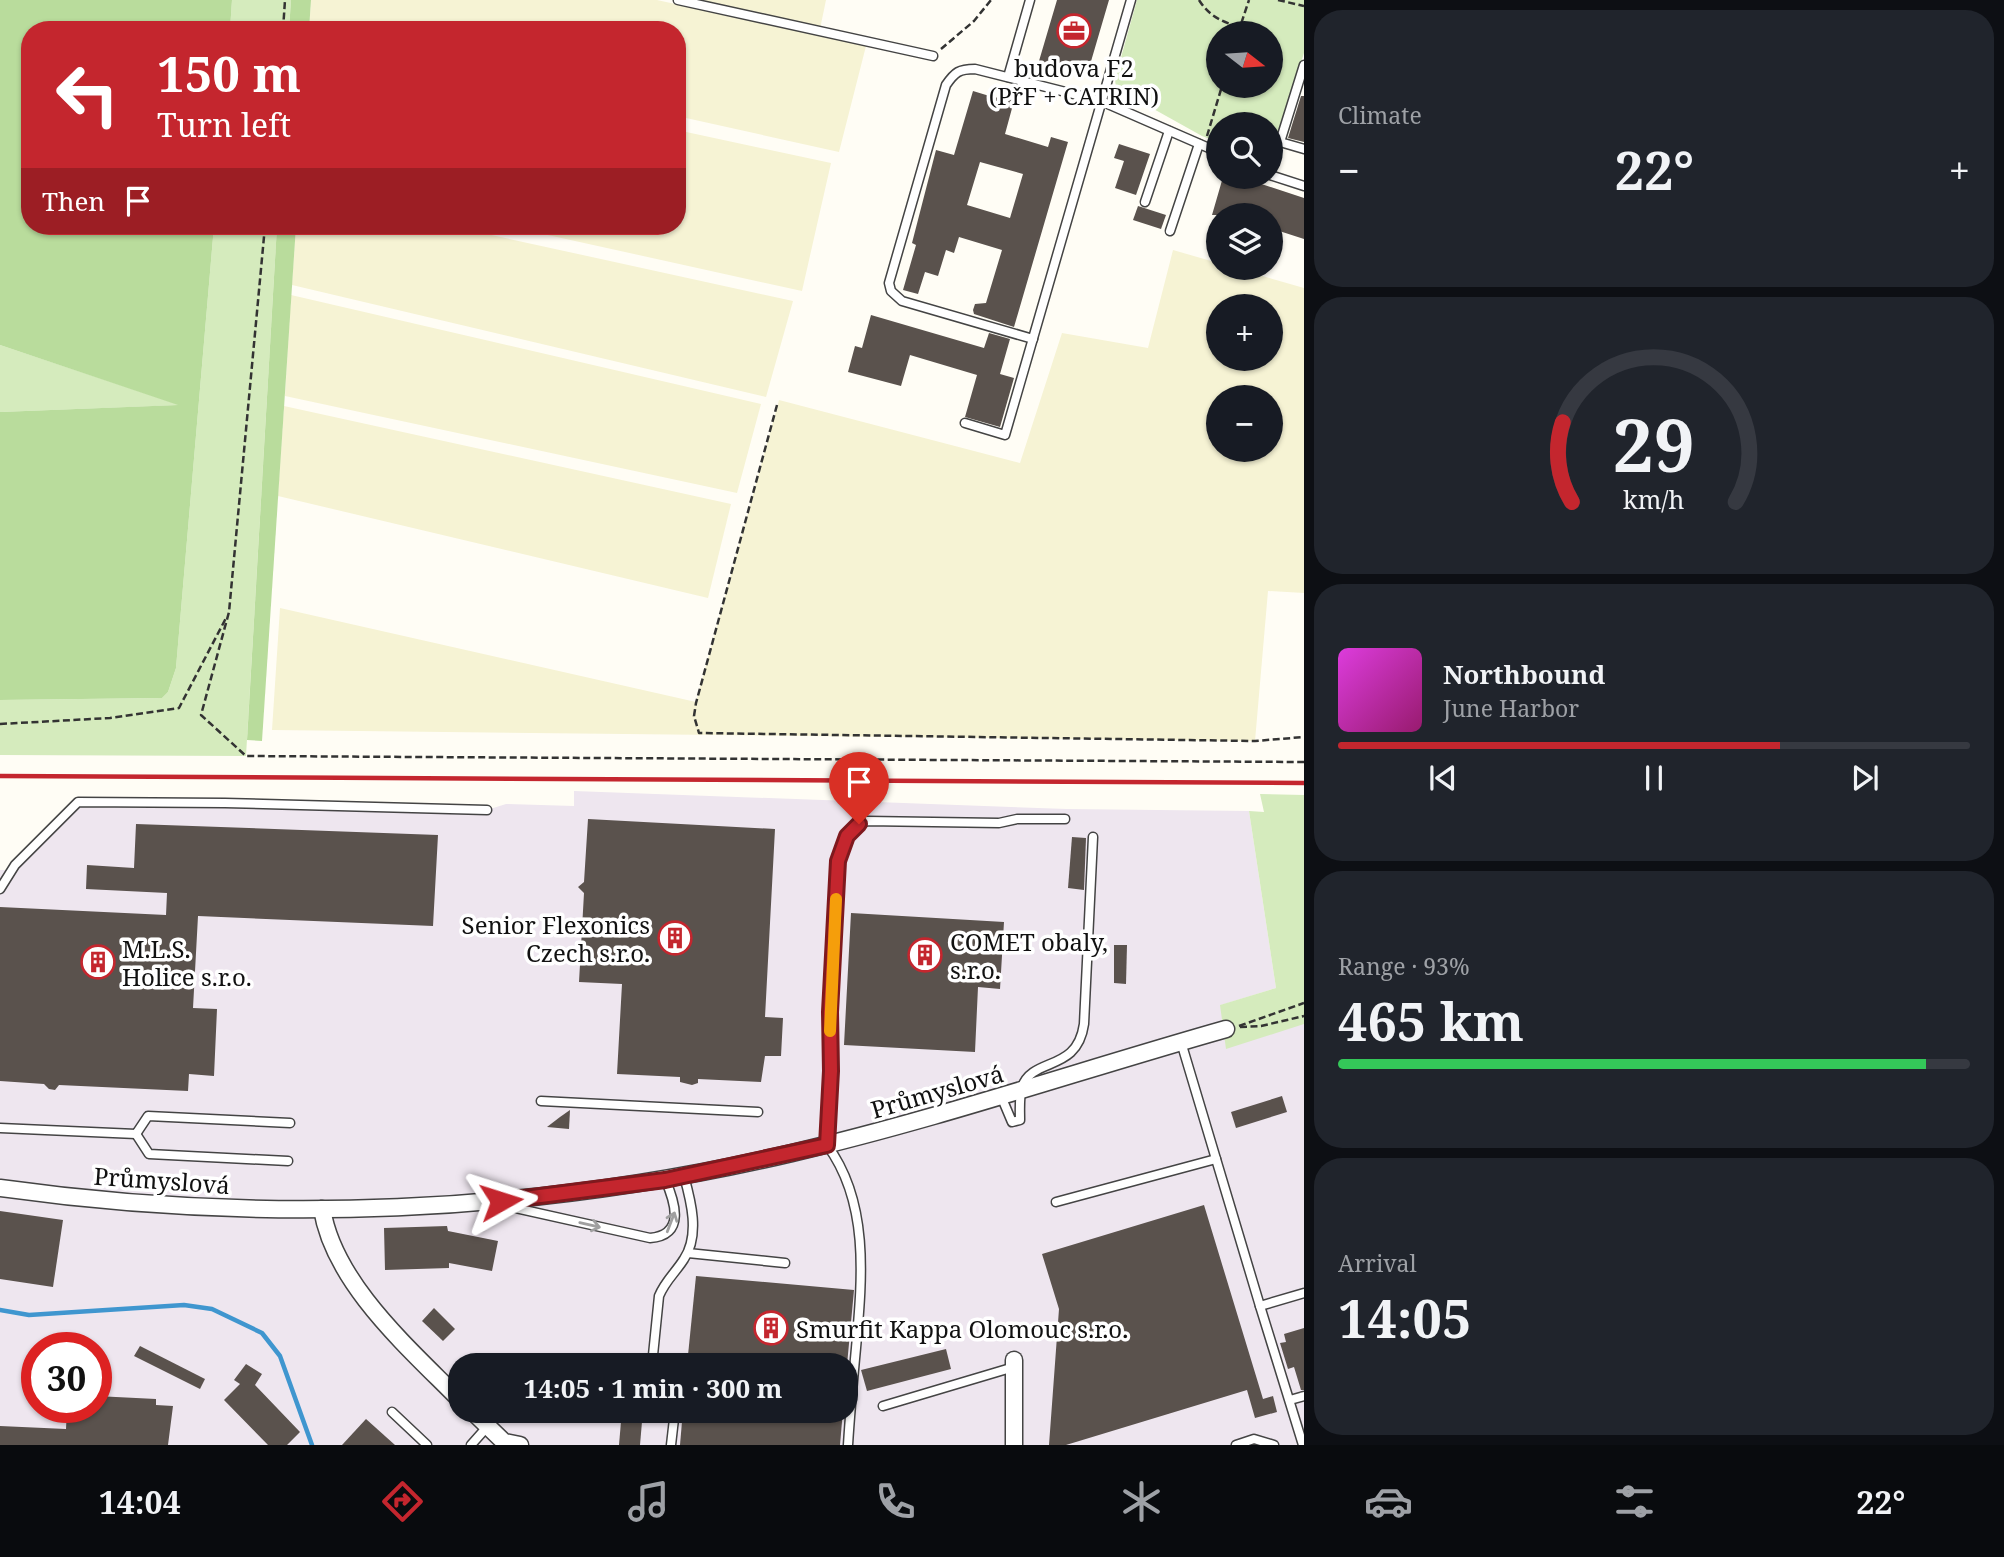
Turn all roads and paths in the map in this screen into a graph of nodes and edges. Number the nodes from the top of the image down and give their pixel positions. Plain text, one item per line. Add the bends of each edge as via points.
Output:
1 (285, 0) edge
2 (678, 0) edge
3 (991, 0) edge
4 (1030, 0) edge
5 (1131, 0) edge
6 (1199, 0) edge
7 (1248, 0) edge
8 (1278, 0) edge
9 (1297, 0) edge
10 (1302, 6) edge
11 (284, 21) edge
12 (1222, 21) edge
13 (1242, 21) edge
14 (933, 56) joint
15 (1304, 65) edge
16 (1008, 78) junction
17 (1218, 98) edge
18 (1101, 101) junction
19 (1169, 131) junction
20 (1202, 145) junction
21 (1206, 147) edge
22 (1304, 149) edge
23 (1283, 179) edge
24 (1304, 186) edge
25 (1145, 202) dead end
26 (1170, 231) dead end
27 (264, 235) edge
28 (1033, 339) junction
29 (776, 405) dead end
30 (965, 423) dead end
31 (229, 612) junction
32 (0, 724) edge
33 (1304, 737) edge
34 (1304, 762) edge
35 (487, 810) dead end
36 (1065, 819) dead end
37 (1093, 837) dead end
38 (0, 889) edge
39 (1304, 1003) edge
40 (1304, 1016) edge
41 (1226, 1029) junction
42 (1181, 1042) junction
43 (1021, 1090) junction
44 (1001, 1096) junction
45 (541, 1101) dead end
46 (758, 1112) dead end
47 (290, 1123) dead end
48 (0, 1128) edge
49 (136, 1135) junction
50 (827, 1145) junction
51 (1216, 1159) junction
52 (288, 1161) dead end
53 (684, 1176) junction
54 (665, 1180) junction
55 (0, 1188) edge
56 (488, 1202) junction
57 (1056, 1202) dead end
58 (323, 1209) junction
59 (688, 1253) junction
60 (785, 1263) dead end
61 (1304, 1293) edge
62 (1260, 1306) junction
63 (653, 1353) edge
64 (1014, 1363) joint
65 (448, 1388) edge
66 (1304, 1396) edge
67 (1290, 1400) junction
68 (883, 1406) dead end
69 (392, 1412) dead end
70 (483, 1423) edge
71 (674, 1423) edge
72 (487, 1427) junction
73 (427, 1445) edge
74 (471, 1445) edge
75 (520, 1445) edge
76 (671, 1445) edge
77 (848, 1445) edge
78 (1014, 1445) edge
79 (1236, 1445) edge
80 (1273, 1445) edge
81 (1303, 1445) edge

1 - 11 path
2 - 14 lane
3 - 14 path
4 - 16 lane
5 - 18 lane
6 - 12 path
7 - 13 path
8 - 10 path
9 - 10 path
15 - 22 lane via 1280,142
16 - 18 lane
16 - 28 lane via 961,69 946,85 889,283 902,301
17 - 20 path
18 - 19 lane
18 - 28 lane
19 - 20 lane
19 - 25 lane
20 - 21 lane
20 - 26 lane
23 - 24 lane
27 - 31 path
28 - 30 lane via 1005,435
29 - 33 path via 696,703 699,733 1255,741
31 - 32 path via 179,708 110,718
31 - 34 path via 201,715 246,756
35 - 38 lane via 78,802 15,865
36 - 50 lane via 867,821 847,836 838,861
37 - 43 lane via 1081,1037 1066,1058 1029,1075
39 - 41 path
40 - 41 path via 1261,1027
41 - 42 street, Průmyslová
42 - 43 street, Průmyslová
42 - 51 lane
43 - 44 street, Průmyslová
43 - 44 lane via 1020,1120 1012,1122
44 - 50 street, Průmyslová
45 - 46 lane
47 - 49 lane via 148,1116
48 - 49 lane
49 - 52 lane via 149,1154
50 - 53 street, Průmyslová
50 - 77 lane via 841,1164 852,1196 861,1247
51 - 57 lane
51 - 62 lane
53 - 54 street, Průmyslová
53 - 59 lane via 693,1216
54 - 56 street, Průmyslová
56 -> 54 lane via 661,1237 669,1231 675,1208
55 - 58 street, Průmyslová via 145,1203
56 - 58 street, Průmyslová
58 - 65 street via 330,1237 364,1299
59 - 60 lane
59 - 63 lane via 659,1296
61 - 62 lane
62 - 67 lane
64 - 68 lane
64 - 78 street
66 - 67 lane
67 - 81 lane
69 - 73 lane
70 - 72 street
71 - 76 lane
72 - 74 lane
72 - 75 street via 504,1442
79 - 80 lane via 1254,1439

